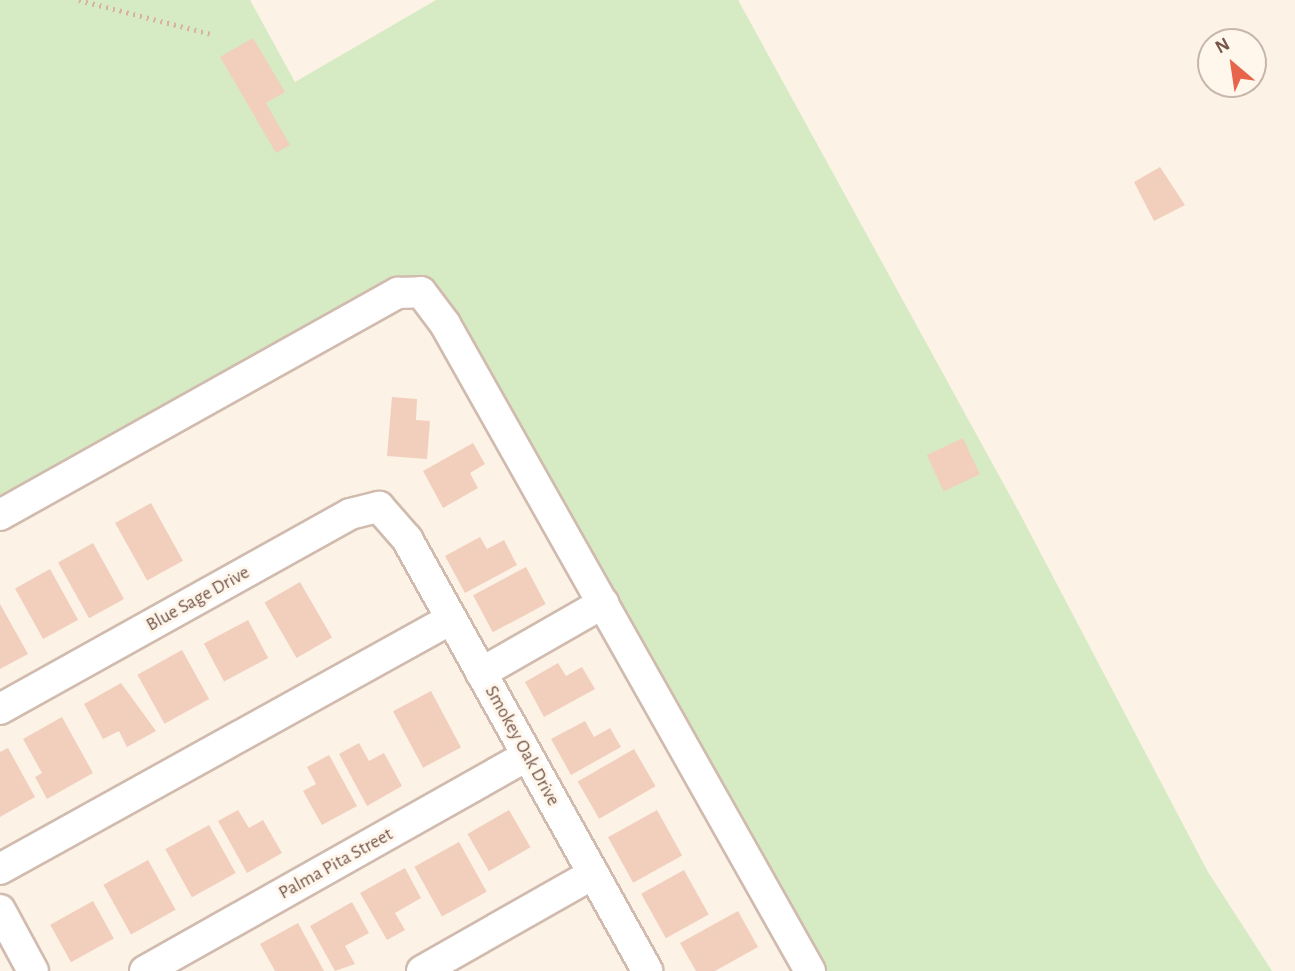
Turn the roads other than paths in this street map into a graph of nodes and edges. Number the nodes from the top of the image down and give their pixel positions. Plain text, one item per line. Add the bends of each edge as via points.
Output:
1 (0, 516) edge
2 (395, 522) joint
3 (603, 603) junction
4 (451, 618) junction
5 (481, 673) junction
6 (0, 709) edge
7 (527, 756) junction
8 (0, 869) edge
9 (593, 874) junction
10 (0, 910) edge
11 (33, 971) edge
12 (145, 971) edge
13 (422, 971) edge
14 (647, 971) edge
15 (810, 971) edge

1 - 3 street via 409,289 421,292 446,324
2 - 4 street, Smokey Oak Drive
2 - 6 street, Blue Sage Drive via 379,507 350,514
3 - 5 street
3 - 15 street
4 - 5 street, Smokey Oak Drive
4 - 8 street
5 - 7 street, Smokey Oak Drive
7 - 9 street, Smokey Oak Drive
7 - 12 street, Palma Pita Street
9 - 13 street
9 - 14 street, Smokey Oak Drive
10 - 11 street

